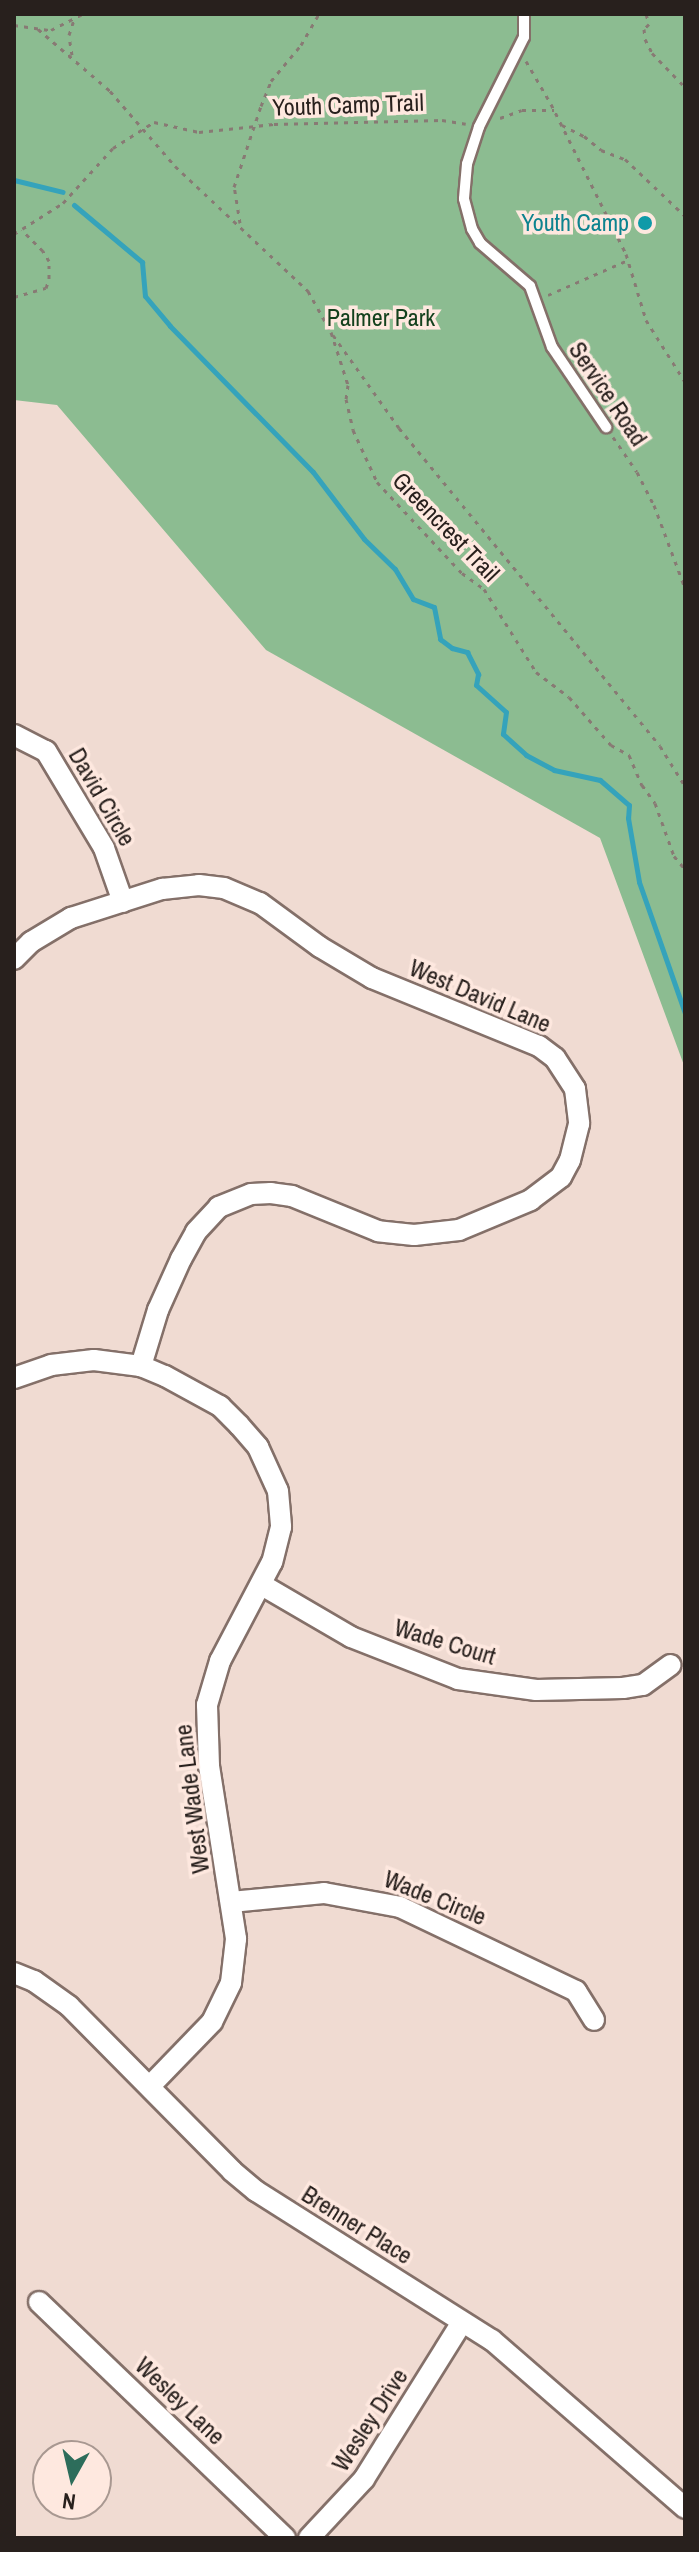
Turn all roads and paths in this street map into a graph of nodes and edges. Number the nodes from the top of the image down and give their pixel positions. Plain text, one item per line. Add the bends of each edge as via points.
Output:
1 (82, 14) edge
2 (319, 14) edge
3 (524, 14) edge
4 (646, 14) edge
5 (74, 20) junction
6 (14, 25) edge
7 (38, 29) junction
8 (518, 51) junction
9 (73, 57) junction
10 (685, 87) edge
11 (554, 110) junction
12 (562, 125) junction
13 (254, 127) junction
14 (479, 127) junction
15 (141, 128) junction
16 (685, 216) edge
17 (240, 226) junction
18 (22, 230) junction
19 (14, 234) edge
20 (628, 260) junction
21 (14, 297) edge
22 (537, 300) junction
23 (331, 332) junction
24 (685, 382) edge
25 (606, 427) joint
26 (685, 588) edge
27 (14, 735) edge
28 (685, 786) edge
29 (685, 869) edge
30 (123, 902) junction
31 (14, 959) edge
32 (141, 1366) junction
33 (14, 1378) edge
34 (262, 1585) junction
35 (671, 1665) dead end
36 (231, 1902) junction
37 (14, 1973) edge
38 (594, 2020) dead end
39 (150, 2086) junction
40 (39, 2302) dead end
41 (462, 2322) junction
42 (685, 2508) edge
43 (285, 2538) edge
44 (309, 2538) edge

1 - 5 path
2 - 13 path via 271,81
3 - 8 lane, Service Road
4 - 10 path via 645,39 652,53
5 - 7 path via 51,30
5 - 9 path via 69,35
6 - 7 path
7 - 9 path, Greencrest Trail
8 - 11 path
8 - 14 lane, Service Road
9 - 15 path, Greencrest Trail
11 - 12 path
11 - 14 path via 522,110
12 - 16 path via 625,159
12 - 20 path
13 - 14 path, Youth Camp Trail via 442,120
13 - 15 path, Youth Camp Trail via 199,132 154,122
13 - 17 path via 234,187
14 - 22 lane, Service Road via 464,180 472,229 493,258 530,286
15 - 17 path, Greencrest Trail
15 - 18 path via 113,148 63,203
17 - 23 path, Greencrest Trail via 308,291
18 - 19 path
18 - 21 path via 49,261 49,279 46,288
20 - 22 path
20 - 24 path via 646,320
22 - 25 lane, Service Road via 552,347
23 - 28 path via 399,428 660,746
23 - 29 path, Greencrest Trail via 348,385 353,430 377,482 456,567 484,589 536,672 569,697 611,745 629,755 655,803 674,856
25 - 26 path, Service Road via 654,505
27 - 30 street, David Circle via 46,751 104,848
30 - 31 street, West David Lane via 61,923
30 - 32 street, West David Lane via 180,886 224,888 243,895 372,978 539,1046 568,1074 579,1107 575,1142 561,1177 531,1200 459,1230 414,1235 378,1231 292,1196 271,1193 251,1194 219,1207 196,1232 171,1280
32 - 33 street via 75,1361
32 - 34 street, West Wade Lane via 220,1406 258,1447 280,1508 278,1544
34 - 35 street, Wade Court via 351,1637 458,1679 536,1690 623,1688 643,1685
34 - 36 street, West Wade Lane via 220,1661 207,1705 209,1766
36 - 38 street, Wade Circle via 324,1893 400,1907 576,1991
36 - 39 street, West Wade Lane via 235,1962 221,2006
37 - 39 street, Brenner Place via 69,2006
39 - 41 street, Brenner Place via 256,2191
40 - 43 street, Wesley Lane
41 - 42 street, Brenner Place via 511,2356
41 - 44 street, Wesley Drive via 364,2479

